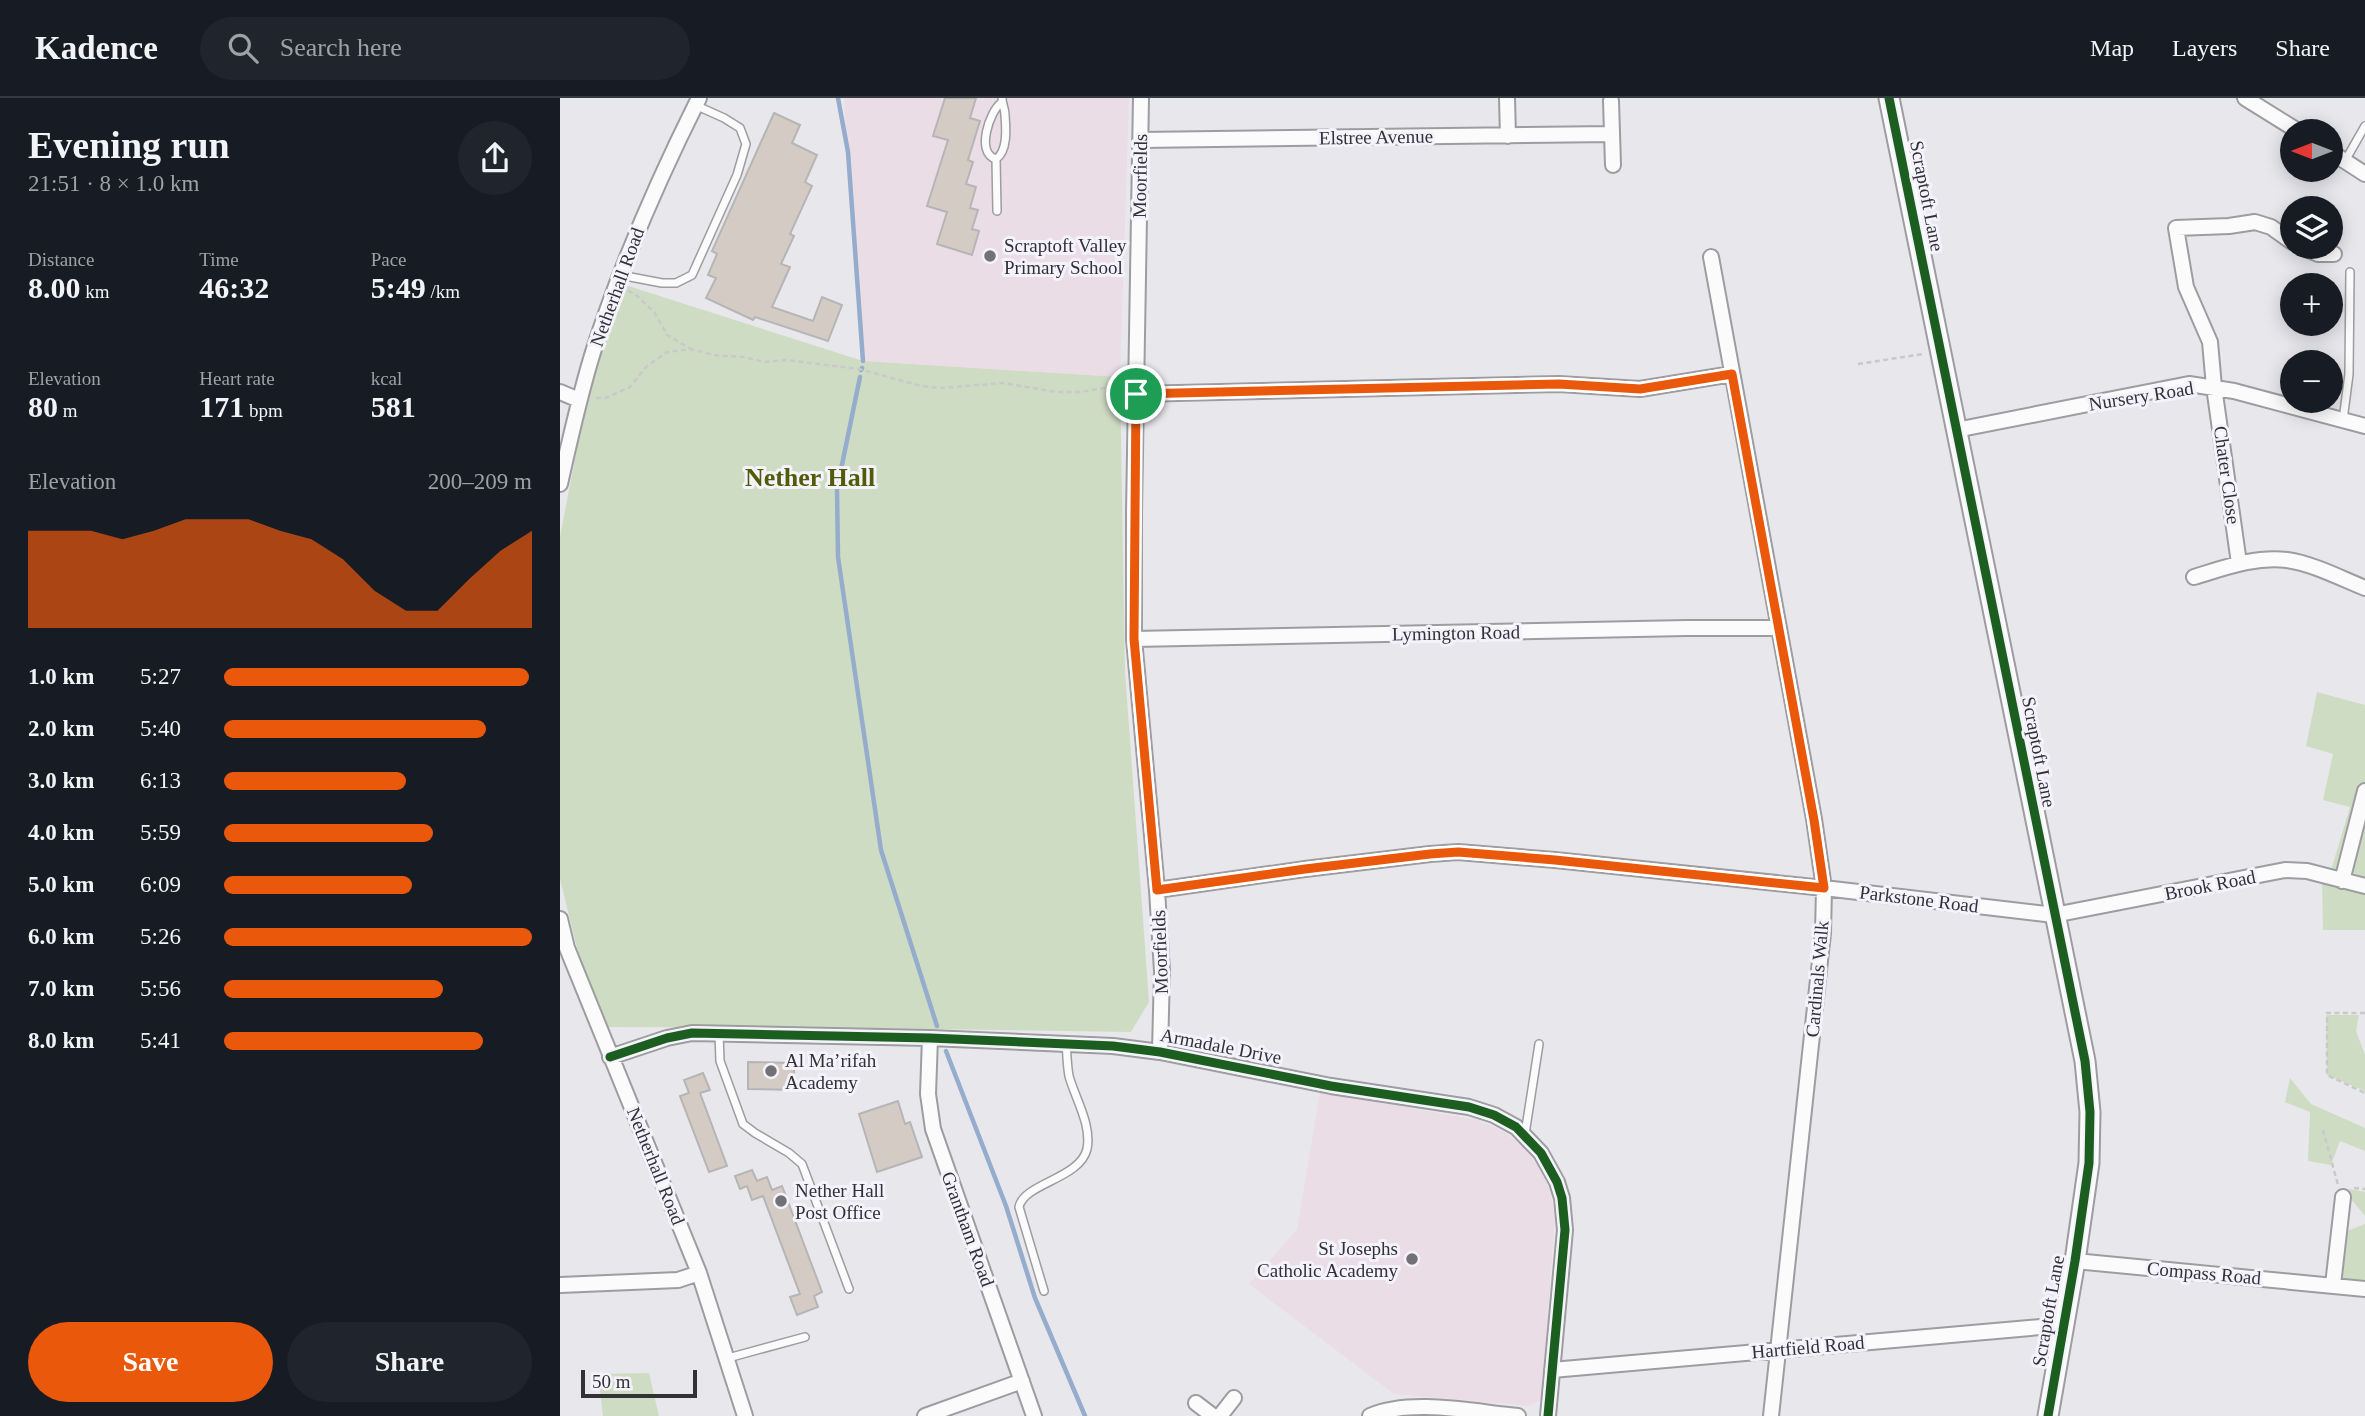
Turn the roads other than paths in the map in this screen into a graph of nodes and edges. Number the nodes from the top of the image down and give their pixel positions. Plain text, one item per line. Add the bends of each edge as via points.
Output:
1 (1142, 98) edge
2 (1507, 98) edge
3 (1889, 98) edge
4 (2245, 98) edge
5 (1002, 101) edge
6 (1611, 101) dead end
7 (697, 102) edge
8 (2280, 120) edge
9 (2365, 126) edge
10 (1612, 134) junction
11 (1508, 136) junction
12 (1140, 140) junction
13 (996, 159) junction
14 (2345, 161) joint
15 (1613, 165) dead end
16 (2365, 174) edge
17 (997, 211) dead end
18 (2280, 234) edge
19 (1711, 257) dead end
20 (2350, 272) dead end
21 (617, 281) junction
22 (1732, 374) junction
23 (2214, 387) junction
24 (560, 392) edge
25 (1136, 394) junction
26 (579, 400) junction
27 (2343, 421) junction
28 (2365, 426) edge
29 (1956, 430) junction
30 (560, 484) edge
31 (2239, 563) junction
32 (2194, 577) dead end
33 (2365, 588) edge
34 (1778, 628) junction
35 (1134, 639) junction
36 (2365, 791) edge
37 (2343, 881) junction
38 (2365, 886) edge
39 (1824, 888) junction
40 (1157, 890) junction
41 (2054, 915) junction
42 (560, 919) edge
43 (719, 1033) junction
44 (930, 1038) junction
45 (1066, 1043) junction
46 (1539, 1044) dead end
47 (1160, 1052) junction
48 (610, 1056) junction
49 (1525, 1135) junction
50 (2340, 1191) road end
51 (2075, 1261) junction
52 (699, 1273) junction
53 (560, 1285) edge
54 (2333, 1285) junction
55 (849, 1289) dead end
56 (2365, 1289) edge
57 (1044, 1291) dead end
58 (2064, 1325) junction
59 (805, 1337) dead end
60 (1778, 1350) junction
61 (728, 1358) junction
62 (1552, 1370) junction
63 (1022, 1381) junction
64 (1234, 1398) dead end
65 (1196, 1403) dead end
66 (746, 1416) edge
67 (925, 1416) edge
68 (1034, 1416) edge
69 (1213, 1416) edge
70 (1220, 1416) edge
71 (1370, 1416) edge
72 (1518, 1416) edge
73 (1548, 1416) edge
74 (1772, 1416) edge
75 (2048, 1416) edge

1 - 12 street, Moorfields
2 - 11 street
3 - 29 street, Scraptoft Lane
4 - 8 street
5 - 13 lane via 1003,150
5 - 13 lane via 985,139 988,156
6 - 10 street
7 - 21 street, Netherhall Road
7 - 21 lane via 740,128 746,144 698,263 692,275 676,284
9 - 14 lane
10 - 11 street, Elstree Avenue
10 - 15 street
11 - 12 street, Elstree Avenue
12 - 25 street, Moorfields
13 - 17 lane
14 - 16 street
18 - 23 street, Chater Close via 2261,222 2176,228 2186,287 2210,342
19 - 22 street, Cardinals Walk
20 - 27 lane via 2349,374
21 - 26 street, Netherhall Road
22 - 25 street via 1640,389 1559,384
22 - 34 street, Cardinals Walk
23 - 27 street, Nursery Road
23 - 29 street, Nursery Road via 2189,384
23 - 31 street, Chater Close
24 - 26 street
25 - 35 street, Moorfields
26 - 30 street, Netherhall Road
27 - 28 street, Nursery Road
29 - 41 street, Scraptoft Lane
31 - 32 street
31 - 33 street via 2287,560
34 - 35 street, Lymington Road
34 - 39 street, Cardinals Walk
35 - 40 street, Moorfields
36 - 37 street
37 - 38 street, Brook Road
37 - 41 street, Brook Road via 2286,870
39 - 40 street, Parkstone Road via 1458,852
39 - 41 street, Parkstone Road
39 - 60 street, Cardinals Walk via 1822,946
40 - 47 street, Moorfields via 1163,971
41 - 51 street, Scraptoft Lane via 2085,1060 2090,1112 2090,1163
42 - 48 street, Netherhall Road
43 - 44 street, Armadale Drive
43 - 48 street, Armadale Drive via 667,1038
43 - 55 lane via 720,1062 740,1117 748,1129 802,1164
44 - 45 street, Armadale Drive
44 - 63 street, Grantham Road via 928,1094 933,1129
45 - 47 street, Armadale Drive
45 - 57 lane via 1069,1074 1088,1136 1086,1152 1079,1164 1024,1197 1019,1207
46 - 49 lane
47 - 49 street, Armadale Drive via 1331,1086 1469,1107 1505,1121
48 - 52 street, Netherhall Road
49 - 62 street, Armadale Drive via 1550,1167 1564,1214
50 - 54 street
51 - 54 street, Compass Road
51 - 58 street, Scraptoft Lane
52 - 53 street via 678,1280
52 - 61 street, Netherhall Road
54 - 56 street, Compass Road
58 - 60 street, Hartfield Road
58 - 75 street, Scraptoft Lane
59 - 61 lane
60 - 62 street, Hartfield Road
60 - 74 street, Cardinals Walk
61 - 66 street, Netherhall Road
62 - 73 street, Armadale Drive
63 - 67 street
63 - 68 street, Grantham Road
64 - 70 street
65 - 69 street
71 - 72 street via 1413,1407

